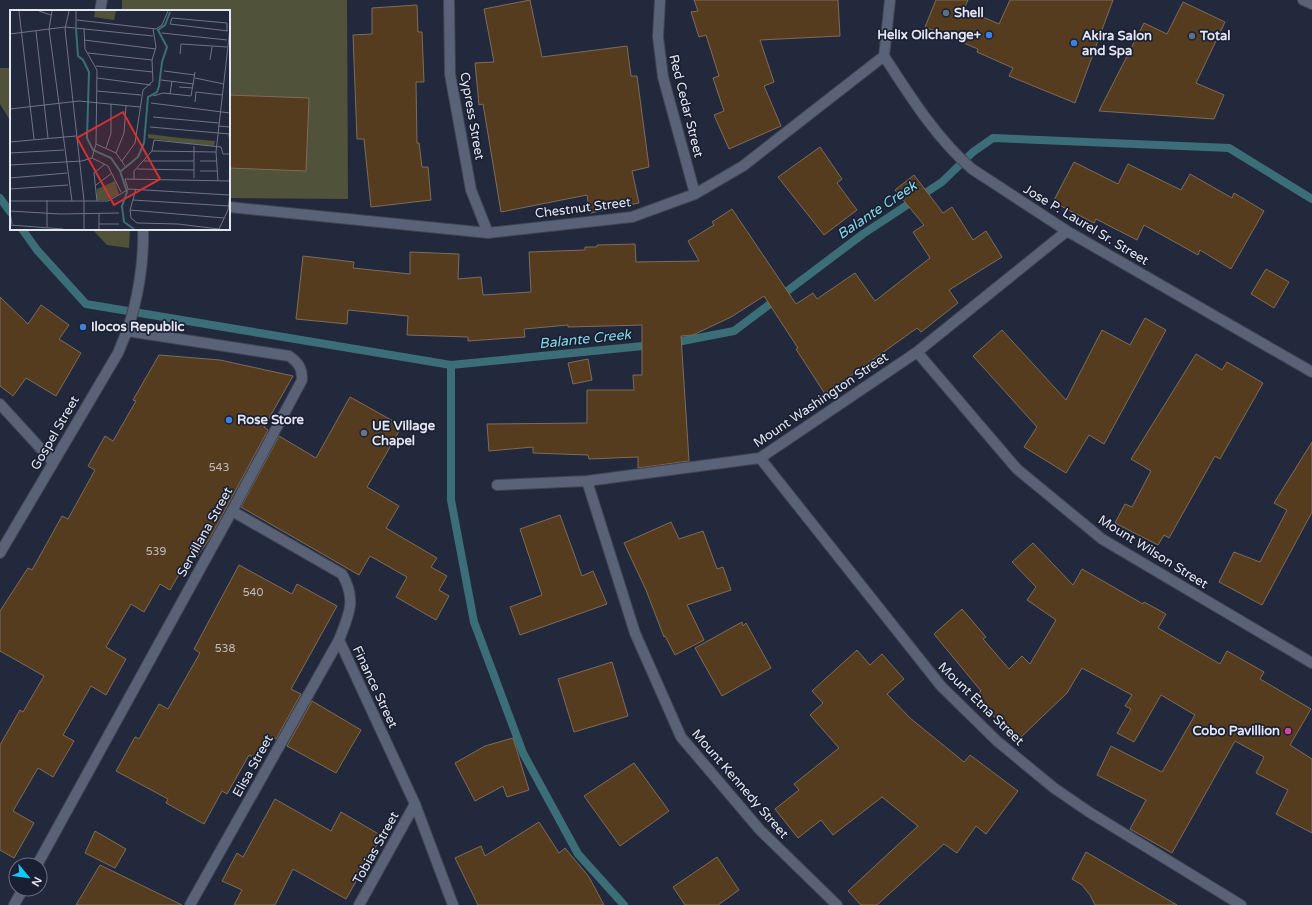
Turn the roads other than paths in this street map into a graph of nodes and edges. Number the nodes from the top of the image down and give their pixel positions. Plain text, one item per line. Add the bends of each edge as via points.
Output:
1 (102, 0) edge
2 (449, 0) edge
3 (660, 0) edge
4 (890, 0) edge
5 (1303, 0) edge
6 (1312, 4) edge
7 (100, 10) edge
8 (884, 56) junction
9 (695, 194) junction
10 (230, 207) edge
11 (143, 230) edge
12 (1067, 231) junction
13 (488, 233) junction
14 (128, 328) junction
15 (917, 352) junction
16 (1312, 372) edge
17 (0, 404) edge
18 (760, 458) junction
19 (53, 462) junction
20 (587, 481) junction
21 (497, 485) dead end
22 (232, 511) junction
23 (0, 553) edge
24 (339, 640) junction
25 (1312, 663) edge
26 (415, 804) junction
27 (40, 857) edge
28 (190, 905) edge
29 (359, 905) edge
30 (453, 905) edge
31 (837, 905) edge
32 (1241, 905) edge

1 - 7 street
2 - 13 street, Cypress Street via 450,74 472,190
3 - 9 street, Red Cedar Street via 658,37 663,77
4 - 8 street
5 - 6 street
8 - 9 street, Chestnut Street via 743,166
8 - 12 street, Jose P. Laurel Sr. Street via 922,114 959,157
9 - 13 street, Chestnut Street via 632,217
10 - 13 street, Chestnut Street
11 - 14 street via 137,290
12 - 15 street, Mount Washington Street
12 - 16 street, Jose P. Laurel Sr. Street
14 - 19 street, Gospel Street via 118,353
14 - 22 street, Servillana Street via 289,356 297,362 302,371 302,380
15 - 18 street, Mount Washington Street
15 - 25 street, Mount Wilson Street via 1017,469 1102,539
17 - 19 street
18 - 20 street, Mount Washington Street
18 - 32 street, Mount Etna Street via 941,686 997,741 1054,788 1089,812
19 - 23 street, Gospel Street
20 - 21 street, Mount Washington Street
20 - 31 street, Mount Kennedy Street via 635,633 681,736 760,830
22 - 24 street, Finance Street via 342,574 352,596 350,612
22 - 27 street, Servillana Street
24 - 26 street, Finance Street
24 - 28 street, Elisa Street
26 - 29 street, Tobias Street
26 - 30 street, Finance Street

